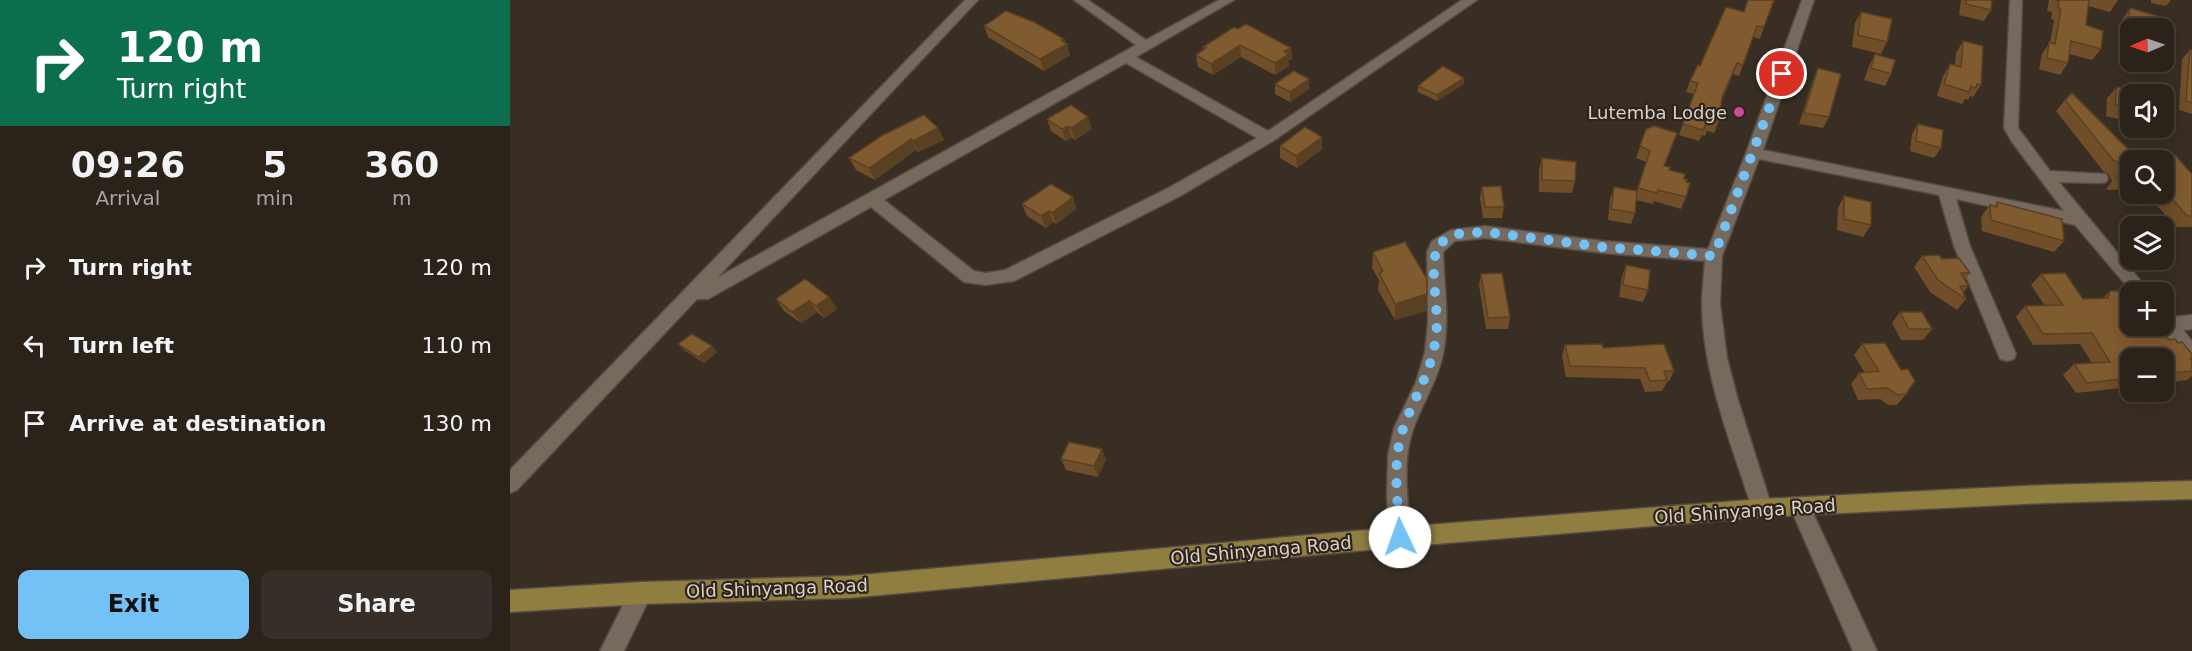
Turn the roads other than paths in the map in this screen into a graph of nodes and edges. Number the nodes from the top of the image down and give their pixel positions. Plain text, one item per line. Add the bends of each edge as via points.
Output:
1 (972, 0) edge
2 (1080, 0) edge
3 (1228, 0) edge
4 (1471, 0) edge
5 (1808, 0) edge
6 (2016, 0) edge
7 (1146, 46) junction
8 (1127, 58) junction
9 (1268, 138) junction
10 (1754, 153) junction
11 (2046, 176) junction
12 (2100, 178) dead end
13 (1946, 190) junction
14 (872, 199) junction
15 (2080, 220) junction
16 (1714, 256) junction
17 (2133, 282) edge
18 (685, 303) junction
19 (2174, 321) edge
20 (2192, 322) edge
21 (2174, 331) edge
22 (2007, 354) dead end
23 (2192, 354) edge
24 (510, 484) edge
25 (2192, 490) edge
26 (1800, 507) junction
27 (1762, 508) junction
28 (1400, 537) junction
29 (641, 593) junction
30 (510, 601) edge
31 (612, 651) edge
32 (1865, 651) edge

1 - 18 street
2 - 7 street
3 - 7 street
4 - 9 street
5 - 10 street
6 - 11 street via 2011,128
7 - 8 street
8 - 9 street
8 - 14 street
9 - 14 street via 1176,190 1001,278 970,277
10 - 13 street
10 - 16 street
11 - 12 street
11 - 15 street
13 - 15 street
13 - 22 street via 1962,246
14 - 18 street
15 - 17 street
16 - 27 street via 1711,304 1718,358
16 - 28 street via 1485,232 1457,234 1440,242 1436,252 1438,318 1431,366 1398,449
18 - 24 street
19 - 20 street
21 - 23 street
25 - 26 main road, Old Shinyanga Road
26 - 27 main road, Old Shinyanga Road
26 - 32 street
27 - 28 main road, Old Shinyanga Road
28 - 29 main road, Old Shinyanga Road via 849,587
29 - 30 main road, Old Shinyanga Road
29 - 31 street

